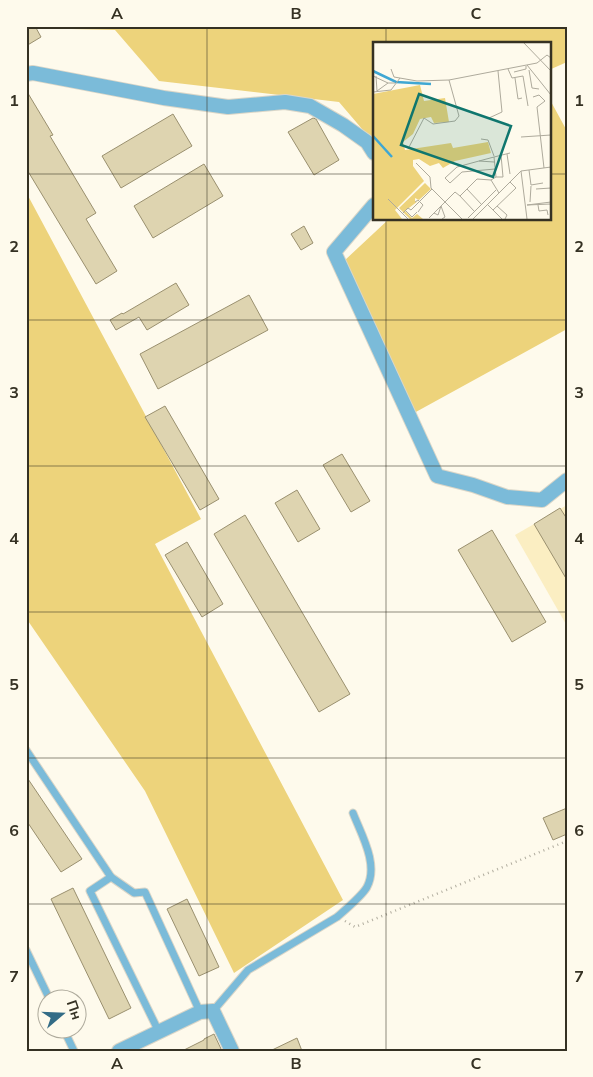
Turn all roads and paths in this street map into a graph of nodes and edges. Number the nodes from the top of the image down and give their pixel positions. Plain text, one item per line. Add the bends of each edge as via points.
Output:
1 (26, 74) edge
2 (373, 151) edge
3 (373, 205) edge
4 (567, 480) edge
5 (26, 750) edge
6 (353, 813) dead end
7 (567, 841) edge
8 (111, 877) junction
9 (337, 917) junction
10 (26, 950) edge
11 (45, 990) edge
12 (207, 1012) junction
13 (158, 1032) junction
14 (120, 1051) edge
15 (232, 1051) edge

1 - 2 street via 228,108 286,102 310,106 367,142
3 - 4 street via 334,252 437,476 507,497 542,500
5 - 8 lane
6 - 9 lane via 370,856 372,870 367,886
7 - 9 path via 354,927
8 - 12 lane via 134,893 145,892
8 - 13 lane via 90,891
9 - 12 lane via 248,970
10 - 11 lane
12 - 13 street
12 - 15 street
13 - 14 street

